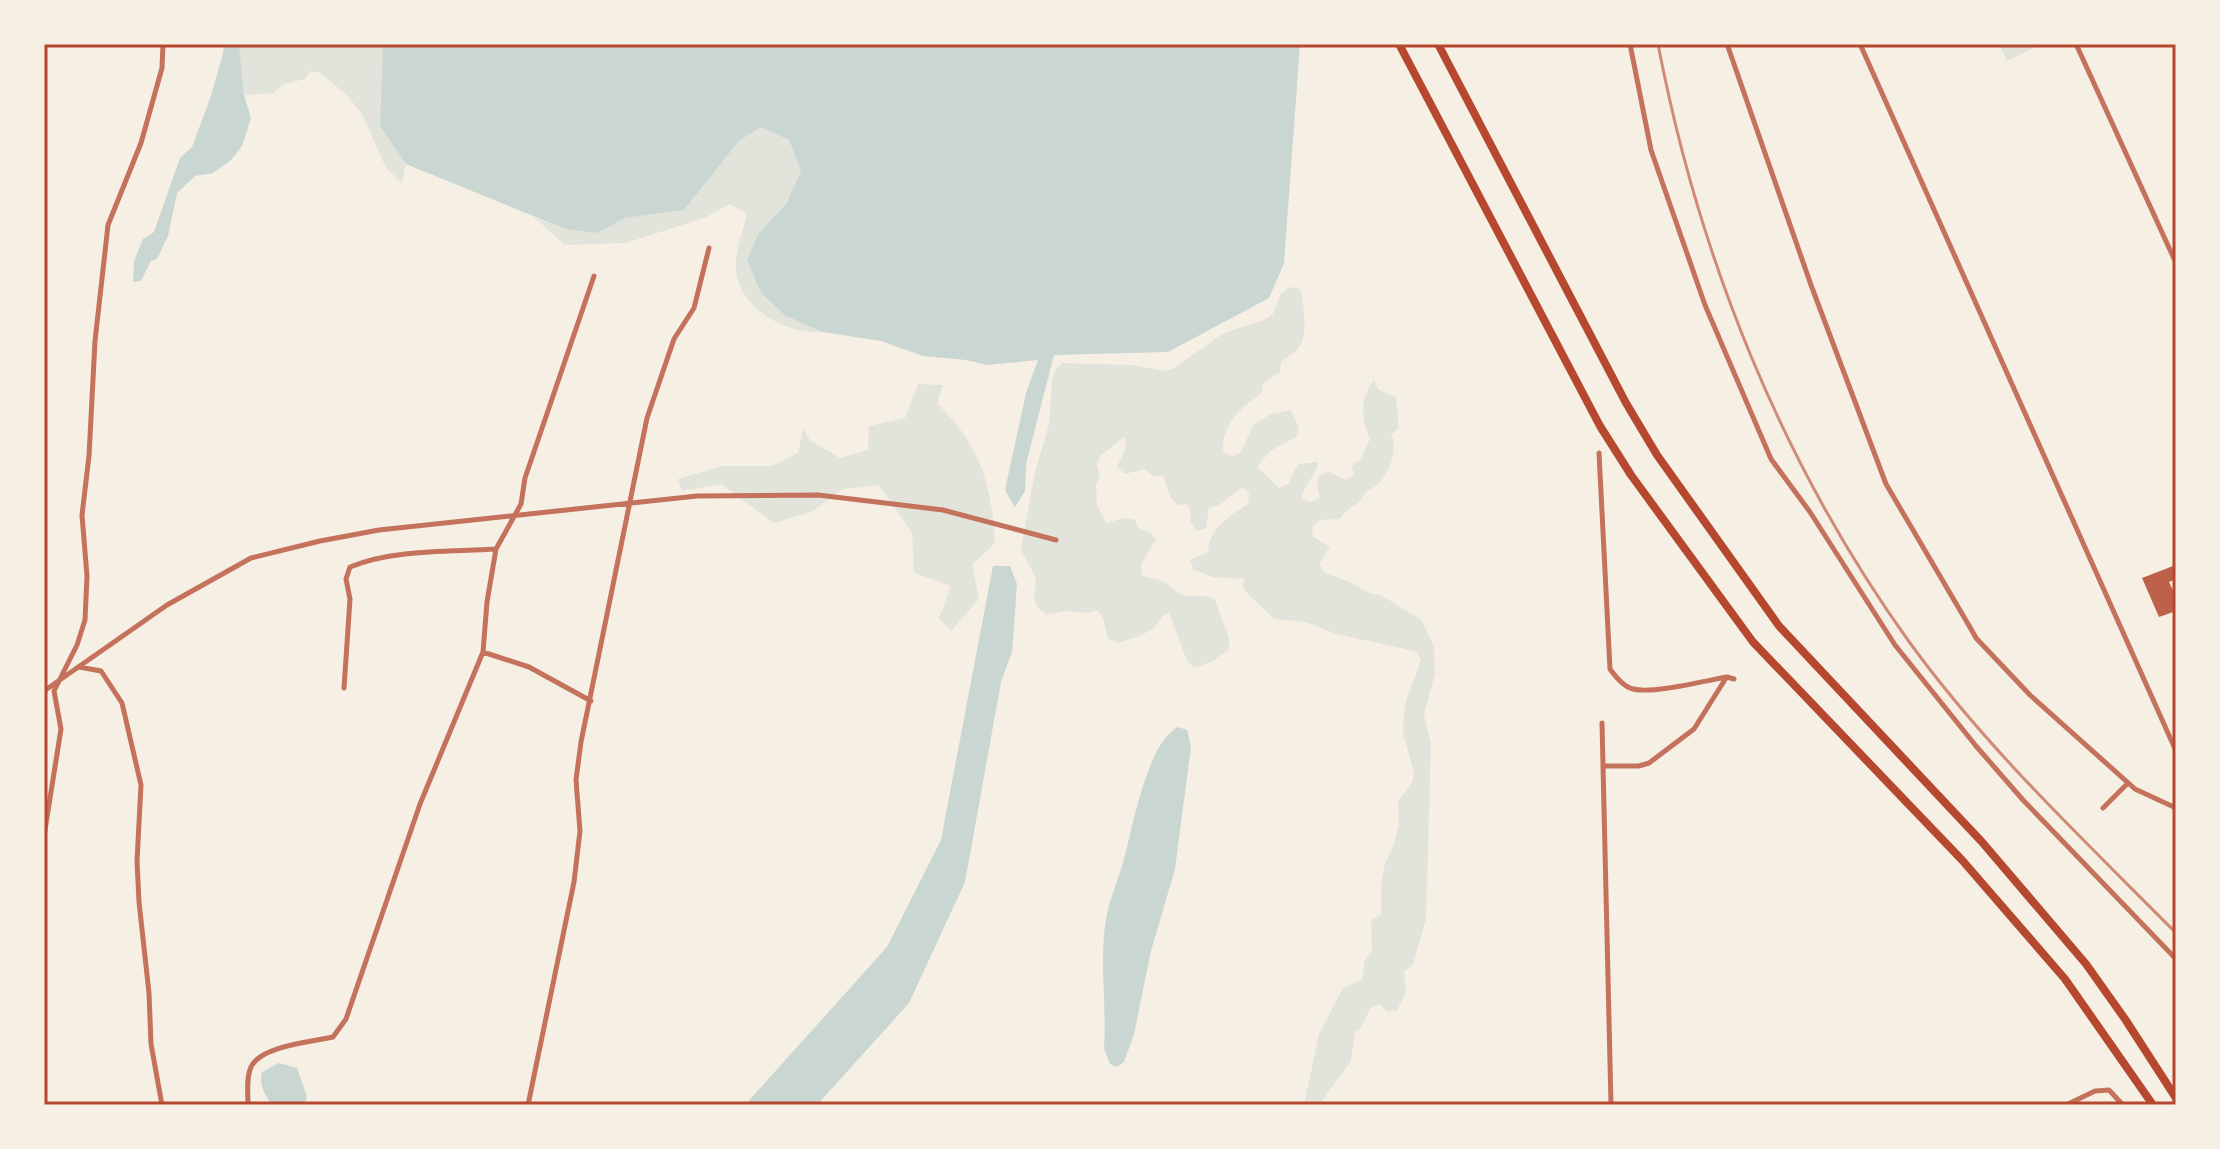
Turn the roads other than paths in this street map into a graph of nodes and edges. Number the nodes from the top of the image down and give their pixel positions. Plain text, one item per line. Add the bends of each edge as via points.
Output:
1 (163, 44) edge
2 (1399, 44) edge
3 (1438, 44) edge
4 (1630, 44) edge
5 (1727, 44) edge
6 (1860, 44) edge
7 (2076, 44) edge
8 (709, 248) dead end
9 (2176, 263) edge
10 (594, 276) dead end
11 (1599, 453) dead end
12 (630, 502) junction
13 (514, 514) junction
14 (1056, 540) dead end
15 (496, 549) junction
16 (483, 652) junction
17 (79, 667) junction
18 (1727, 677) junction
19 (1734, 679) dead end
20 (59, 681) junction
21 (344, 688) dead end
22 (44, 691) edge
23 (591, 701) junction
24 (1602, 723) dead end
25 (2176, 751) edge
26 (1603, 766) junction
27 (2128, 783) junction
28 (2103, 808) dead end
29 (2176, 808) edge
30 (44, 836) edge
31 (2176, 959) edge
32 (2176, 1098) edge
33 (162, 1105) edge
34 (248, 1105) edge
35 (528, 1105) edge
36 (1611, 1105) edge
37 (2066, 1105) edge
38 (2123, 1105) edge
39 (2153, 1105) edge

1 - 20 street via 162,68 141,143 108,225 82,515 85,620
2 - 39 main road via 1600,426 1631,475 1753,642 1962,860 2065,979
3 - 32 main road via 1657,455 1779,626 1982,842 2086,964
4 - 31 street via 1651,150 1705,305 1771,459 1895,645 2023,800
5 - 27 street via 1886,484 1976,638
6 - 25 street
7 - 9 street
8 - 12 street via 694,308 674,339 647,418
10 - 13 street
11 - 18 street via 1610,669 1632,689
12 - 13 street
12 - 14 street via 818,495 943,510
12 - 23 street
13 - 15 street
13 - 17 street via 379,530 251,558 167,605
15 - 16 street
15 - 21 street via 417,554 350,567
16 - 23 street via 529,667
16 - 34 street via 420,804 346,1019 333,1037 260,1055 248,1078
17 - 20 street
17 - 33 street via 101,671 122,703 141,785 139,902 151,1044
18 - 19 street
18 - 26 street via 1694,729 1649,763
20 - 22 street
20 - 30 street via 54,691 61,729
23 - 35 street via 576,780 580,831 574,882
24 - 26 street
26 - 36 street
27 - 28 street
27 - 29 street
37 - 38 street via 2109,1090

